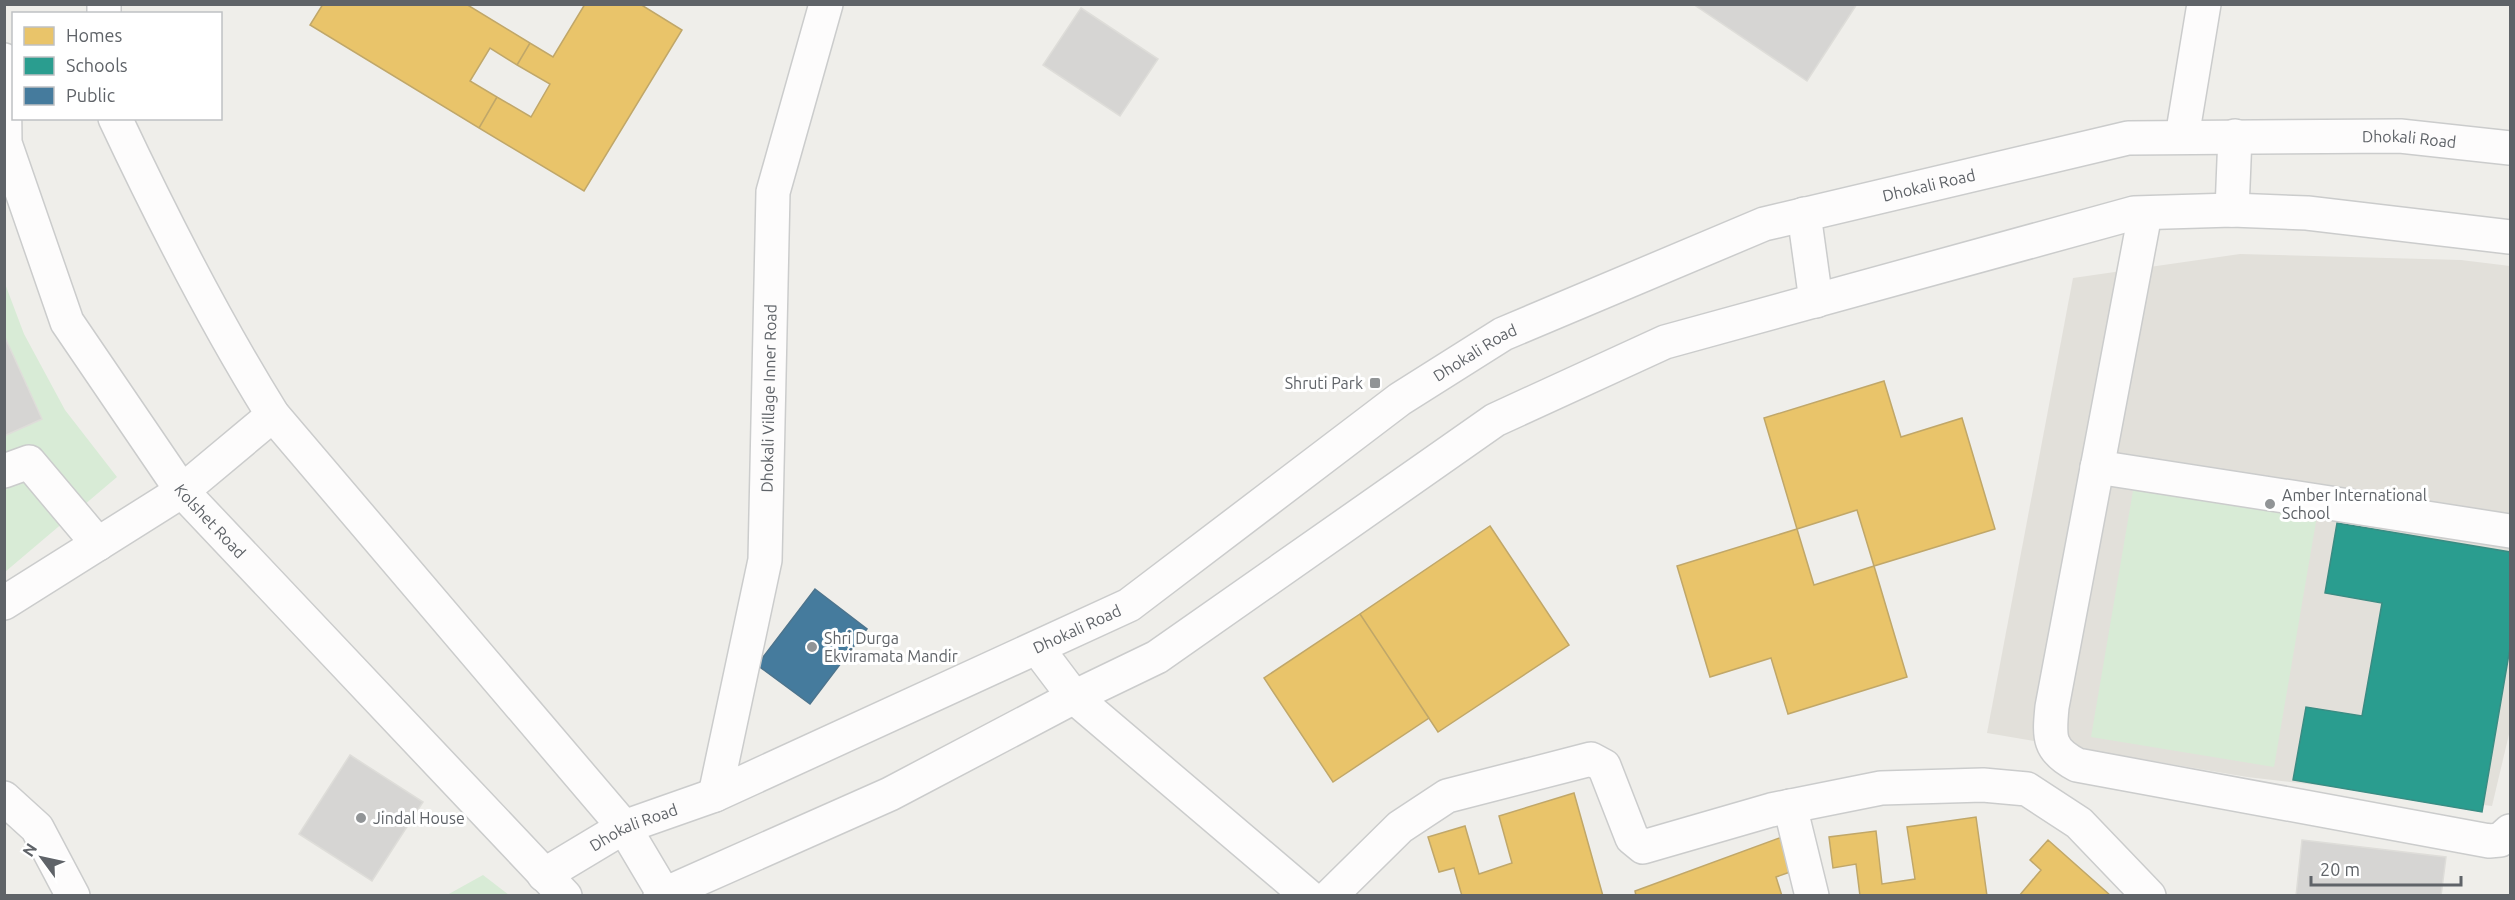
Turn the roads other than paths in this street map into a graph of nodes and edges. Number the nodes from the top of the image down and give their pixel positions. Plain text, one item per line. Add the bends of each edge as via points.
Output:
1 (826, 4) edge
2 (2204, 4) edge
3 (4, 60) edge
4 (116, 120) edge
5 (2235, 136) junction
6 (2182, 137) junction
7 (5, 143) edge
8 (2511, 148) edge
9 (2232, 210) junction
10 (1804, 214) junction
11 (2145, 214) junction
12 (2511, 237) edge
13 (1816, 301) junction
14 (273, 415) junction
15 (2097, 467) junction
16 (4, 471) edge
17 (182, 491) junction
18 (2511, 531) edge
19 (98, 544) junction
20 (4, 603) edge
21 (1037, 648) junction
22 (1074, 697) junction
23 (715, 795) junction
24 (4, 798) edge
25 (1790, 806) junction
26 (624, 827) junction
27 (2511, 831) edge
28 (555, 885) edge
29 (664, 895) edge
30 (73, 896) edge
31 (1308, 896) edge
32 (1330, 896) edge
33 (1812, 896) edge
34 (2149, 896) edge

1 - 23 street, Dhokali Village Inner Road via 773,192 765,560
2 - 6 street
3 - 7 street, Kolshet Road
4 - 14 street via 178,251
5 - 6 street, Dhokali Road
5 - 8 street, Dhokali Road via 2400,135
5 - 9 street
6 - 10 street, Dhokali Road via 2128,138
7 - 17 street, Kolshet Road via 67,322
9 - 11 street
9 - 12 street via 2307,213
10 - 13 street
10 - 21 street, Dhokali Road via 1764,224 1503,334 1400,399 1130,605
11 - 13 street via 2134,213
11 - 15 street
13 - 22 street via 1665,342 1496,420 1157,657
14 - 17 street
14 - 26 street
15 - 18 street
15 - 27 street via 2052,707 2049,736 2060,756 2077,765 2489,841 2500,840
16 - 19 street via 29,462
17 - 19 street
17 - 28 street, Kolshet Road
19 - 20 street
21 - 22 street
21 - 23 street, Dhokali Road
22 - 29 street via 890,794
22 - 31 street
23 - 26 street, Dhokali Road
24 - 30 street via 37,828
25 - 32 street via 1642,847 1632,838 1604,766 1591,759 1447,796 1400,827
25 - 33 street
25 - 34 street via 1881,788 1983,785 2027,789 2079,823
26 - 28 street, Dhokali Road
26 - 29 street

